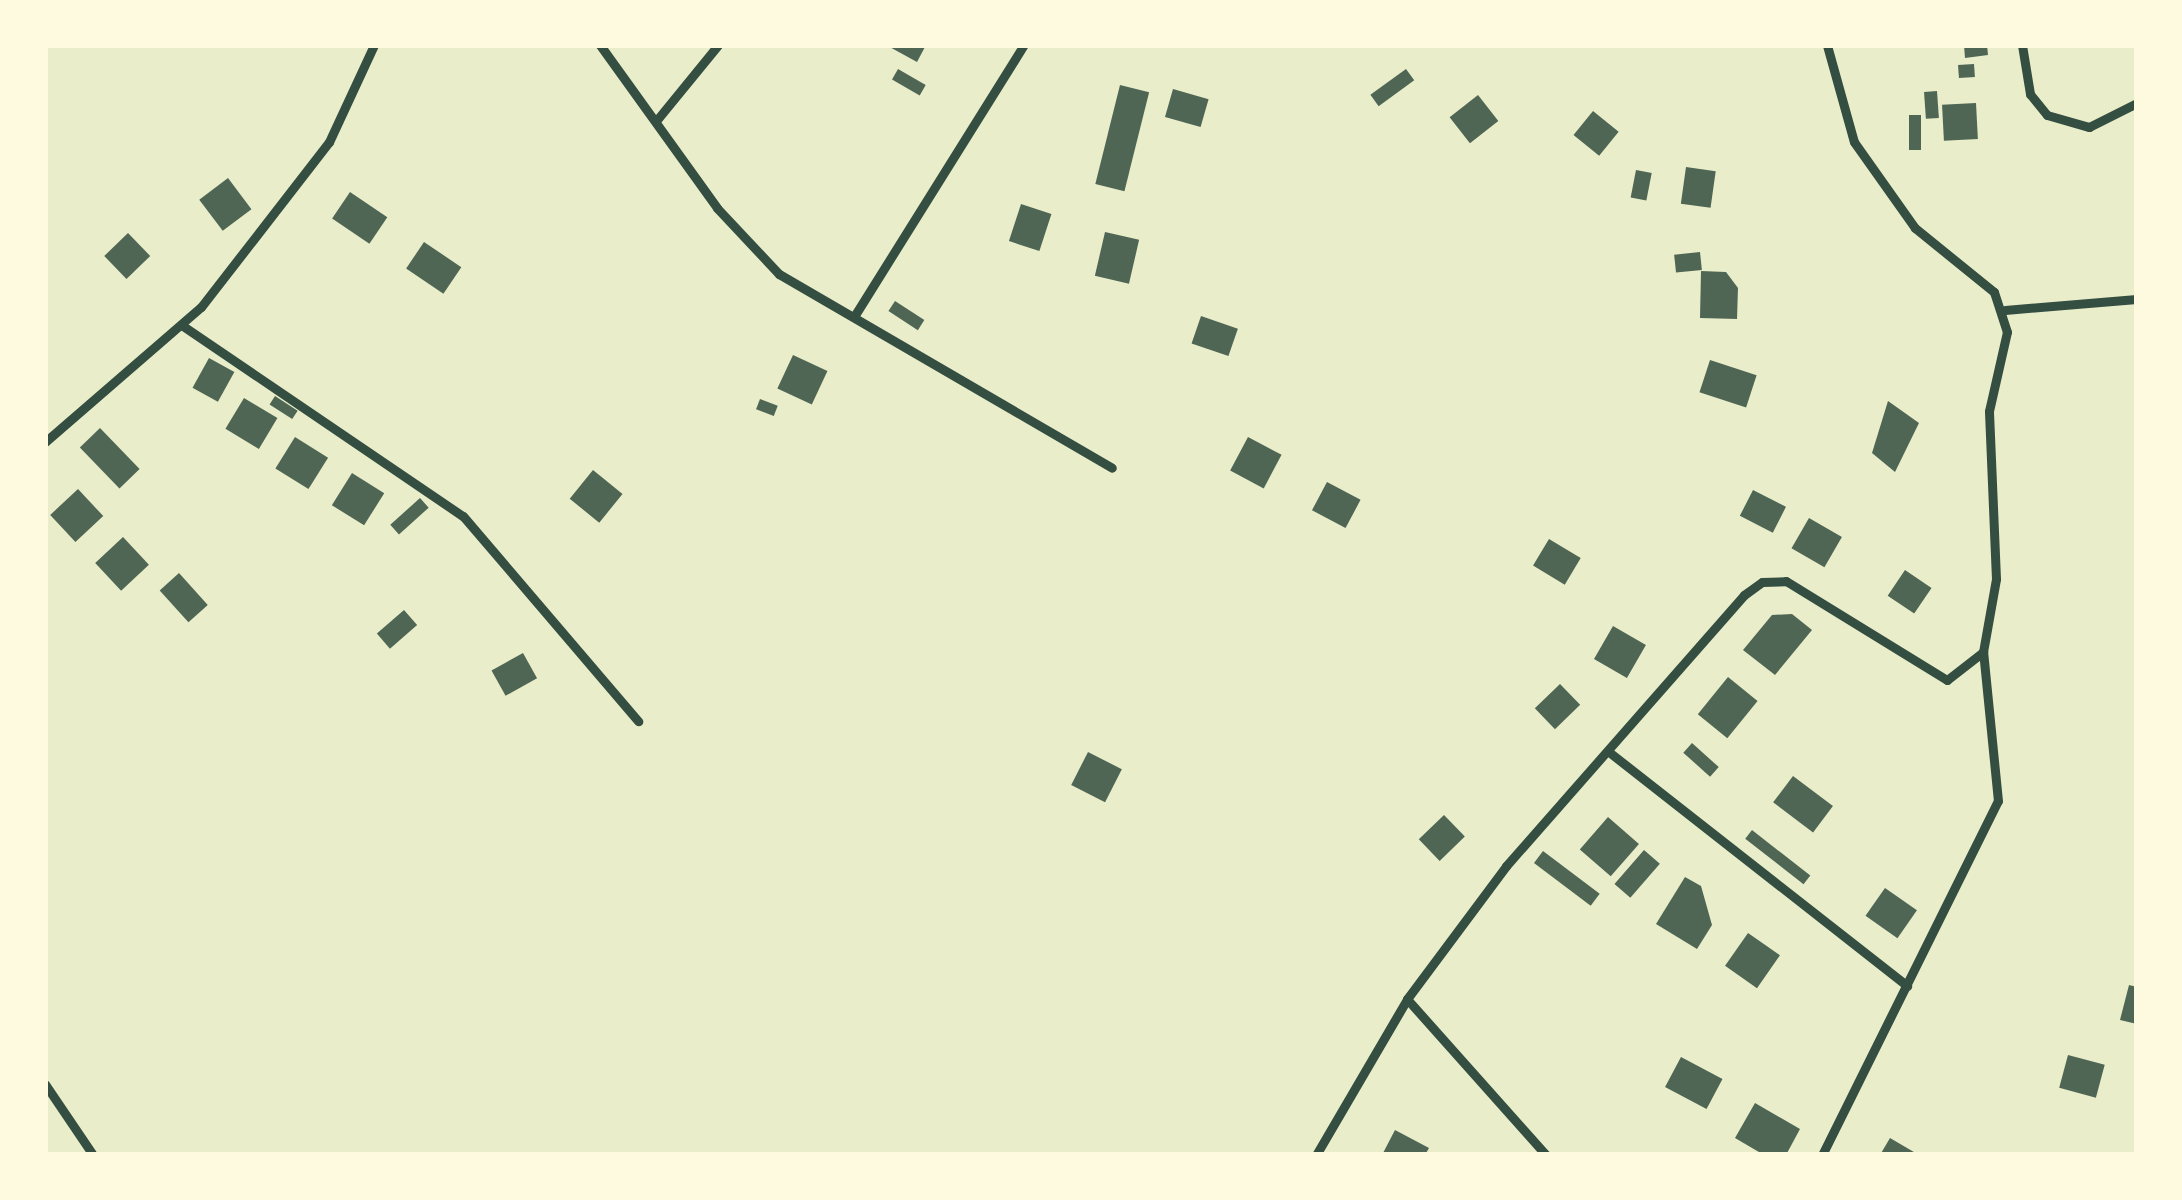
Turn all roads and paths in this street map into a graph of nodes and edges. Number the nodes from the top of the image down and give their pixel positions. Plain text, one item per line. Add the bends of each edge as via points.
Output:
1 (374, 45) edge
2 (600, 45) edge
3 (718, 45) edge
4 (1024, 45) edge
5 (1827, 45) edge
6 (2022, 45) edge
7 (2137, 103) edge
8 (656, 122) junction
9 (2137, 299) edge
10 (2005, 310) junction
11 (854, 315) junction
12 (183, 326) junction
13 (45, 442) edge
14 (1112, 468) dead end
15 (1983, 652) junction
16 (638, 721) dead end
17 (1609, 752) junction
18 (1907, 986) junction
19 (1407, 999) junction
20 (45, 1084) edge
21 (93, 1155) edge
22 (1316, 1155) edge
23 (1546, 1155) edge
24 (1822, 1155) edge

1 - 12 street via 329,142
2 - 8 street
3 - 8 street
4 - 11 street
5 - 10 street via 1844,123 1895,205 1976,271
6 - 7 street via 2030,94 2047,115 2089,127
8 - 11 street via 748,245 779,274
9 - 10 street
10 - 15 street via 2006,346 1989,411 1996,579
11 - 14 street
12 - 13 street
12 - 16 street via 464,516
15 - 17 street via 1947,680 1786,581 1762,582
15 - 18 street via 1997,801
17 - 18 street
17 - 19 street via 1546,817
18 - 24 street
19 - 22 street
19 - 23 street
20 - 21 street

